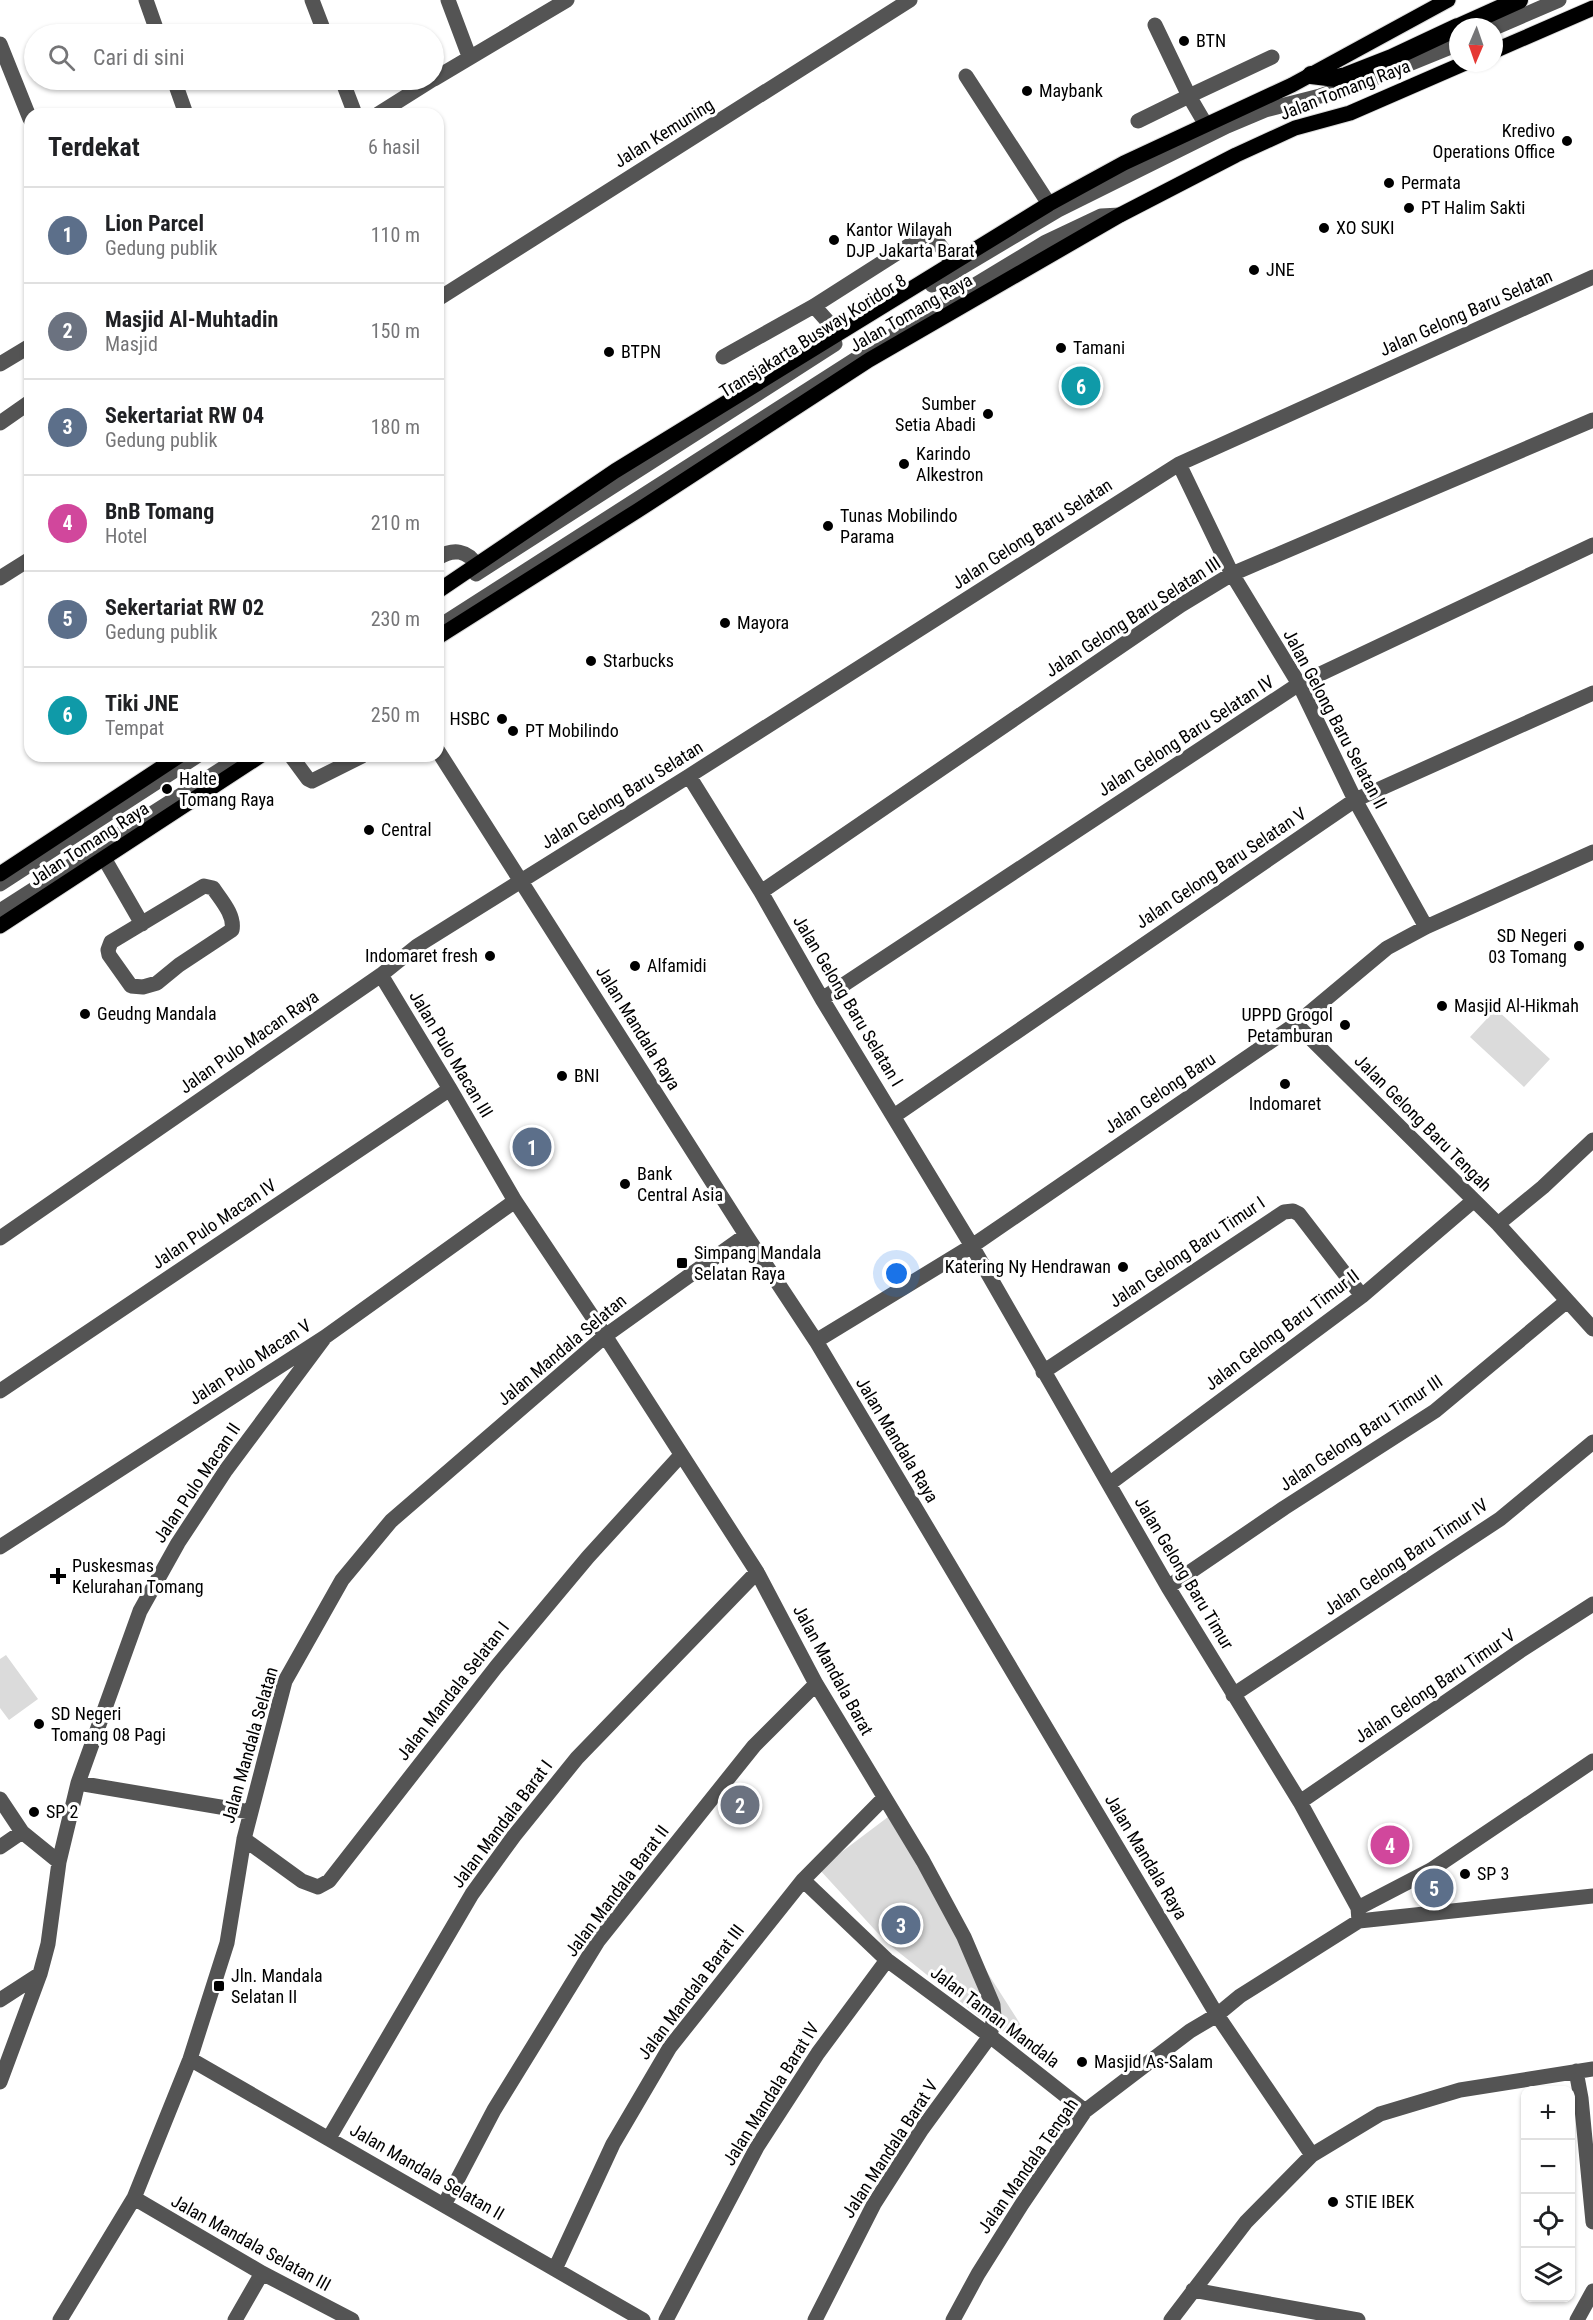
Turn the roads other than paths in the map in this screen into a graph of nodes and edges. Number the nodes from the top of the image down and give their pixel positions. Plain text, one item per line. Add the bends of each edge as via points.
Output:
1 (146, 0) edge
2 (312, 0) edge
3 (448, 0) edge
4 (567, 0) edge
5 (910, 0) edge
6 (1448, 0) edge
7 (1519, 0) edge
8 (1559, 0) edge
9 (1593, 8) edge
10 (1478, 18) edge
11 (154, 24) edge
12 (321, 24) edge
13 (1503, 24) edge
14 (1155, 26) dead end
15 (1449, 31) edge
16 (0, 44) edge
17 (1503, 47) edge
18 (1449, 48) edge
19 (469, 56) junction
20 (1272, 57) dead end
21 (1449, 70) edge
22 (444, 72) edge
23 (1311, 75) junction
24 (966, 76) dead end
25 (178, 90) edge
26 (346, 90) edge
27 (416, 90) edge
28 (1189, 96) junction
29 (26, 108) edge
30 (184, 108) edge
31 (353, 108) edge
32 (387, 108) edge
33 (1138, 121) dead end
34 (1206, 125) junction
35 (1049, 204) junction
36 (1120, 214) junction
37 (953, 263) junction
38 (1593, 277) edge
39 (444, 295) edge
40 (814, 306) junction
41 (838, 333) junction
42 (24, 350) edge
43 (723, 357) dead end
44 (0, 364) edge
45 (24, 406) edge
46 (1593, 420) edge
47 (0, 423) edge
48 (1179, 464) junction
49 (1593, 545) edge
50 (444, 554) edge
51 (24, 563) edge
52 (477, 566) junction
53 (1232, 574) junction
54 (0, 578) edge
55 (444, 587) edge
56 (444, 595) edge
57 (444, 623) edge
58 (444, 633) edge
59 (1299, 684) junction
60 (1593, 693) edge
61 (444, 760) edge
62 (170, 762) edge
63 (188, 762) edge
64 (233, 762) edge
65 (251, 762) edge
66 (295, 762) edge
67 (350, 762) edge
68 (689, 776) junction
69 (1355, 800) junction
70 (1593, 852) edge
71 (104, 858) junction
72 (0, 874) edge
73 (522, 880) junction
74 (0, 884) edge
75 (761, 892) junction
76 (0, 911) edge
77 (142, 924) junction
78 (0, 926) edge
79 (1426, 927) junction
80 (381, 975) junction
81 (822, 999) junction
82 (1296, 1024) junction
83 (450, 1089) junction
84 (894, 1116) junction
85 (1593, 1140) edge
86 (515, 1201) junction
87 (1473, 1201) junction
88 (1498, 1224) junction
89 (746, 1235) junction
90 (0, 1238) edge
91 (972, 1246) junction
92 (1362, 1296) junction
93 (1567, 1301) junction
94 (1593, 1329) edge
95 (605, 1336) junction
96 (326, 1337) junction
97 (816, 1341) junction
98 (1043, 1372) junction
99 (0, 1391) edge
100 (1593, 1442) edge
101 (681, 1455) junction
102 (1109, 1484) junction
103 (1, 1545) edge
104 (757, 1572) junction
105 (1168, 1587) junction
106 (1593, 1604) edge
107 (816, 1684) junction
108 (1233, 1695) junction
109 (1593, 1761) edge
110 (78, 1783) junction
111 (884, 1798) junction
112 (0, 1799) edge
113 (1300, 1802) junction
114 (250, 1812) junction
115 (22, 1832) junction
116 (244, 1839) junction
117 (0, 1847) edge
118 (59, 1862) junction
119 (803, 1880) junction
120 (1593, 1896) edge
121 (1359, 1915) junction
122 (887, 1960) junction
123 (40, 1974) junction
124 (0, 2000) edge
125 (1217, 2015) junction
126 (990, 2036) junction
127 (190, 2060) junction
128 (1593, 2069) edge
129 (1576, 2071) junction
130 (0, 2082) edge
131 (1085, 2111) junction
132 (329, 2138) junction
133 (1312, 2156) junction
134 (134, 2198) junction
135 (444, 2205) junction
136 (1593, 2222) edge
137 (555, 2269) junction
138 (262, 2273) junction
139 (1193, 2290) junction
140 (1593, 2291) edge
141 (60, 2320) edge
142 (235, 2320) edge
143 (352, 2320) edge
144 (643, 2320) edge
145 (666, 2320) edge
146 (815, 2320) edge
147 (953, 2320) edge
148 (1171, 2320) edge
149 (1358, 2320) edge
150 (1577, 2320) edge

1 - 11 street
2 - 12 street
3 - 19 street
4 - 19 street
5 - 39 street, Jalan Kemuning
6 - 23 main road, Jalan Tomang Raya
7 - 10 highway
8 - 13 street
9 - 17 main road
14 - 28 street
15 - 23 highway via 1346,76
16 - 29 street
18 - 56 street, Transjakarta Busway Koridor 8 via 1367,81 1265,110 1058,210 884,313
19 - 22 street
20 - 28 street
21 - 36 main road, Jalan Tomang Raya via 1350,112 1295,128
23 - 34 main road, Jalan Tomang Raya
24 - 35 street
25 - 30 street
26 - 31 street
27 - 32 street
28 - 33 street
28 - 34 street
34 - 35 main road, Jalan Tomang Raya
35 - 37 main road, Jalan Tomang Raya
36 - 57 street via 1101,216 1046,242 928,313
36 - 58 main road, Jalan Tomang Raya via 868,360
37 - 40 street via 930,232
37 - 41 main road, Jalan Tomang Raya
38 - 48 street, Jalan Gelong Baru Selatan
40 - 41 street
40 - 43 street
41 - 52 main road, Jalan Tomang Raya via 615,471
42 - 44 street
45 - 47 street
46 - 53 street, Jalan Gelong Baru Selatan III
48 - 53 street, Jalan Gelong Baru Selatan II
48 - 68 street, Jalan Gelong Baru Selatan
49 - 59 street, Jalan Gelong Baru Selatan IV
50 - 52 street via 461,551
51 - 54 street
52 - 55 main road, Jalan Tomang Raya
53 - 59 street, Jalan Gelong Baru Selatan II
53 - 75 street, Jalan Gelong Baru Selatan III
59 - 69 street, Jalan Gelong Baru Selatan II
59 - 81 street, Jalan Gelong Baru Selatan IV
60 - 69 street, Jalan Gelong Baru Selatan V
61 - 73 street, Jalan Mandala Raya
62 - 72 main road, Jalan Tomang Raya
63 - 74 street
64 - 76 street
65 - 71 main road, Jalan Tomang Raya
66 - 67 street via 312,781
68 - 73 street, Jalan Gelong Baru Selatan
68 - 75 street, Jalan Gelong Baru Selatan I
69 - 79 street, Jalan Gelong Baru Selatan II
69 - 84 street, Jalan Gelong Baru Selatan V
70 - 79 street, Jalan Gelong Baru
71 - 77 street
71 - 78 main road, Jalan Tomang Raya
73 - 80 street, Jalan Pulo Macan Raya via 417,946
73 - 89 street, Jalan Mandala Raya
75 - 81 street, Jalan Gelong Baru Selatan I
77 - 77 street via 111,942 108,950 131,986 143,987 157,983 232,930 233,924 213,888 204,886
79 - 82 street, Jalan Gelong Baru via 1387,948
80 - 83 street, Jalan Pulo Macan III
80 - 90 street, Jalan Pulo Macan Raya
81 - 84 street, Jalan Gelong Baru Selatan I
82 - 87 street, Jalan Gelong Baru Tengah
82 - 91 street, Jalan Gelong Baru
83 - 86 street, Jalan Pulo Macan III
83 - 99 street, Jalan Pulo Macan IV
84 - 91 street, Jalan Gelong Baru Selatan I
85 - 88 street
86 - 95 street, Jalan Pulo Macan III
86 - 96 street, Jalan Pulo Macan V
87 - 88 street, Jalan Gelong Baru Tengah
87 - 92 street, Jalan Gelong Baru Timur II
88 - 93 street, Jalan Gelong Baru Tengah
89 - 95 street, Jalan Mandala Selatan
89 - 97 street, Jalan Mandala Raya
91 - 97 street, Jalan Gelong Baru
91 - 98 street, Jalan Gelong Baru Timur
92 - 98 street, Jalan Gelong Baru Timur I via 1299,1214 1284,1212
92 - 102 street, Jalan Gelong Baru Timur II
93 - 94 street, Jalan Gelong Baru Tengah
93 - 105 street, Jalan Gelong Baru Timur III via 1435,1411
95 - 101 street, Jalan Mandala Barat
95 - 114 street, Jalan Mandala Selatan via 391,1521 342,1580 285,1681
96 - 103 street, Jalan Pulo Macan V
96 - 110 street, Jalan Pulo Macan II via 226,1470 140,1611
97 - 125 street, Jalan Mandala Raya
98 - 102 street, Jalan Gelong Baru Timur
100 - 108 street, Jalan Gelong Baru Timur IV via 1500,1519
101 - 104 street, Jalan Mandala Barat
101 - 116 street, Jalan Mandala Selatan I via 496,1666 329,1881 318,1887 302,1881
102 - 105 street, Jalan Gelong Baru Timur
104 - 107 street, Jalan Mandala Barat
104 - 132 street, Jalan Mandala Barat I via 577,1758 514,1836 472,1894
105 - 108 street, Jalan Gelong Baru Timur
106 - 113 street, Jalan Gelong Baru Timur V
107 - 111 street, Jalan Mandala Barat
107 - 135 street, Jalan Mandala Barat II via 754,1746 598,1941 494,2110
108 - 113 street, Jalan Gelong Baru Timur
109 - 121 street, Jalan Mandala Tengah
110 - 114 street
110 - 118 street, Jalan Pulo Macan II
111 - 119 street, Jalan Mandala Barat III
111 - 126 street, Jalan Mandala Barat via 964,1937 990,1995 994,2017
112 - 115 street
113 - 121 street, Jalan Gelong Baru Timur
114 - 116 street, Jalan Mandala Selatan
115 - 117 street
115 - 118 street
116 - 127 street, Jalan Mandala Selatan via 227,1943
118 - 123 street, Jalan Pulo Macan II
119 - 122 street, Jalan Taman Mandala
119 - 137 street, Jalan Mandala Barat III via 670,2047 613,2144
120 - 121 street
121 - 125 street, Jalan Mandala Tengah
122 - 126 street, Jalan Taman Mandala
122 - 145 street, Jalan Mandala Barat IV via 818,2053 757,2147
123 - 124 street
123 - 130 street, Jalan Pulo Macan II
125 - 131 street, Jalan Mandala Tengah
125 - 133 street, Jalan Mandala Raya
126 - 131 street, Jalan Taman Mandala
126 - 146 street, Jalan Mandala Barat V via 922,2129 874,2204
127 - 132 street, Jalan Mandala Selatan II
127 - 134 street, Jalan Mandala Selatan
128 - 129 street
129 - 133 street via 1460,2090 1380,2114
129 - 136 street
131 - 147 street, Jalan Mandala Tengah via 978,2274
132 - 135 street, Jalan Mandala Selatan II
133 - 139 street via 1246,2222
134 - 138 street, Jalan Mandala Selatan III
134 - 141 street, Jalan Mandala Selatan
135 - 137 street, Jalan Mandala Selatan II
137 - 144 street, Jalan Mandala Selatan II
138 - 142 street
138 - 143 street, Jalan Mandala Selatan III
139 - 148 street
139 - 149 street
140 - 150 street

